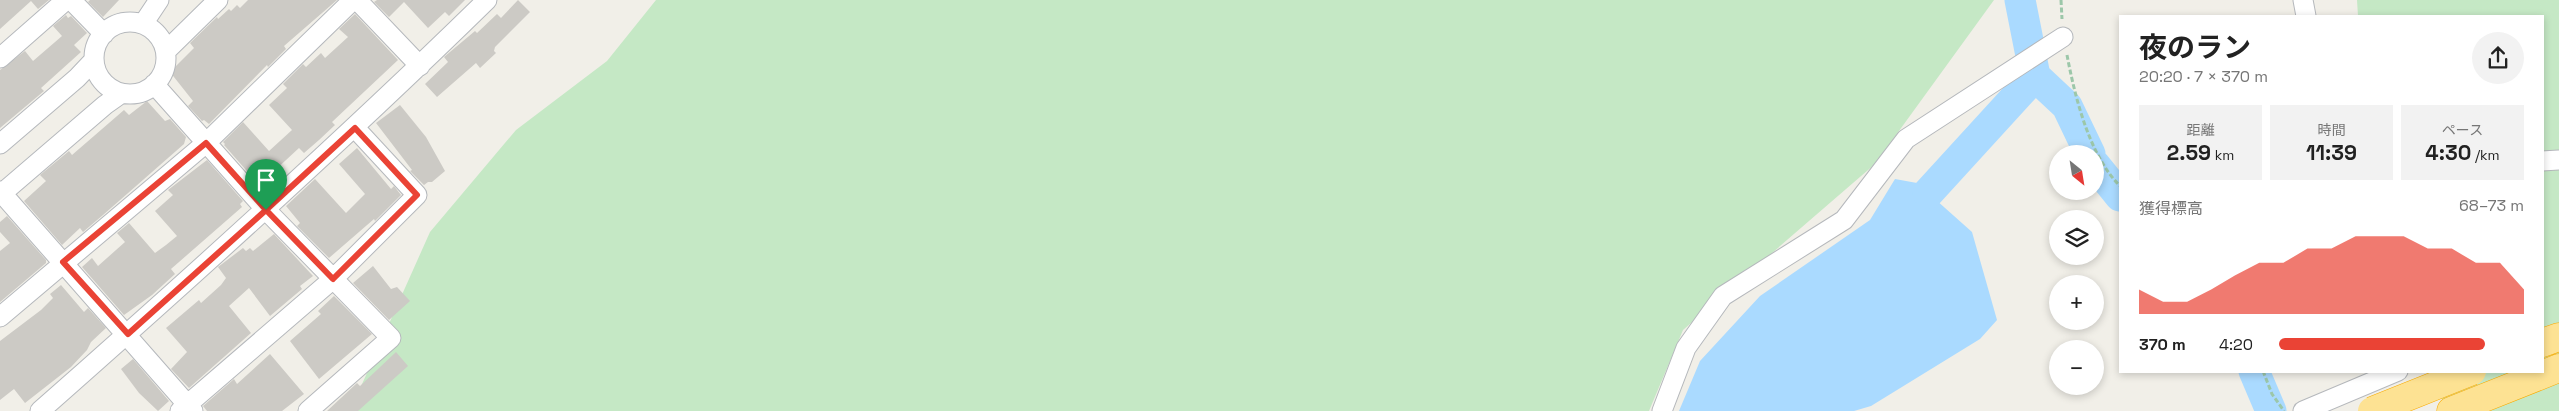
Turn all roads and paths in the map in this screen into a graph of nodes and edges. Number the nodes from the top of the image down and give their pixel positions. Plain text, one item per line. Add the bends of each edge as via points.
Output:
1 (66, 0) edge
2 (71, 0) edge
3 (159, 0) edge
4 (218, 0) edge
5 (353, 0) edge
6 (357, 0) edge
7 (487, 0) edge
8 (2303, 0) edge
9 (2306, 15) edge
10 (143, 24) junction
11 (104, 34) junction
12 (2063, 36) joint
13 (166, 51) junction
14 (0, 58) edge
15 (94, 60) junction
16 (420, 66) junction
17 (154, 84) junction
18 (122, 93) junction
19 (355, 128) junction
20 (206, 143) junction
21 (0, 144) edge
22 (2559, 160) edge
23 (2544, 161) edge
24 (2119, 185) edge
25 (1, 193) edge
26 (266, 210) junction
27 (63, 262) junction
28 (333, 279) junction
29 (0, 317) edge
30 (128, 334) junction
31 (2559, 336) edge
32 (2544, 342) edge
33 (2559, 368) edge
34 (2264, 373) edge
35 (2394, 373) edge
36 (2400, 373) edge
37 (2467, 373) edge
38 (186, 409) edge
39 (40, 411) edge
40 (308, 411) edge
41 (1662, 411) edge
42 (2284, 411) edge
43 (2303, 411) edge
44 (2372, 411) edge
45 (2410, 411) edge
46 (2451, 411) edge

1 - 14 street
2 - 11 street
3 - 10 street
4 - 13 street
5 - 20 street
6 - 16 street
7 - 16 street
8 - 9 street
10 - 11 street via 119,23
10 - 13 street via 153,30
11 - 15 street via 95,49
12 - 24 path via 2077,106 2109,175
12 - 41 street via 1906,139 1844,220 1723,296 1686,348
13 - 17 street via 162,75
15 - 18 street via 102,81
15 - 21 street
16 - 19 street
17 - 18 street via 144,91
17 - 20 street
18 - 25 street
19 - 26 street
19 - 28 street via 417,195
20 - 26 street
20 - 27 street
22 - 23 street
25 - 27 street
26 - 28 street
26 - 30 street
27 - 29 street
27 - 30 street
28 - 38 street
28 - 40 street via 391,338
30 - 38 street
30 - 39 street
31 - 32 highway
33 - 46 highway
34 - 42 path via 2272,394
35 - 43 street
36 - 45 street
37 - 44 highway, bridge

